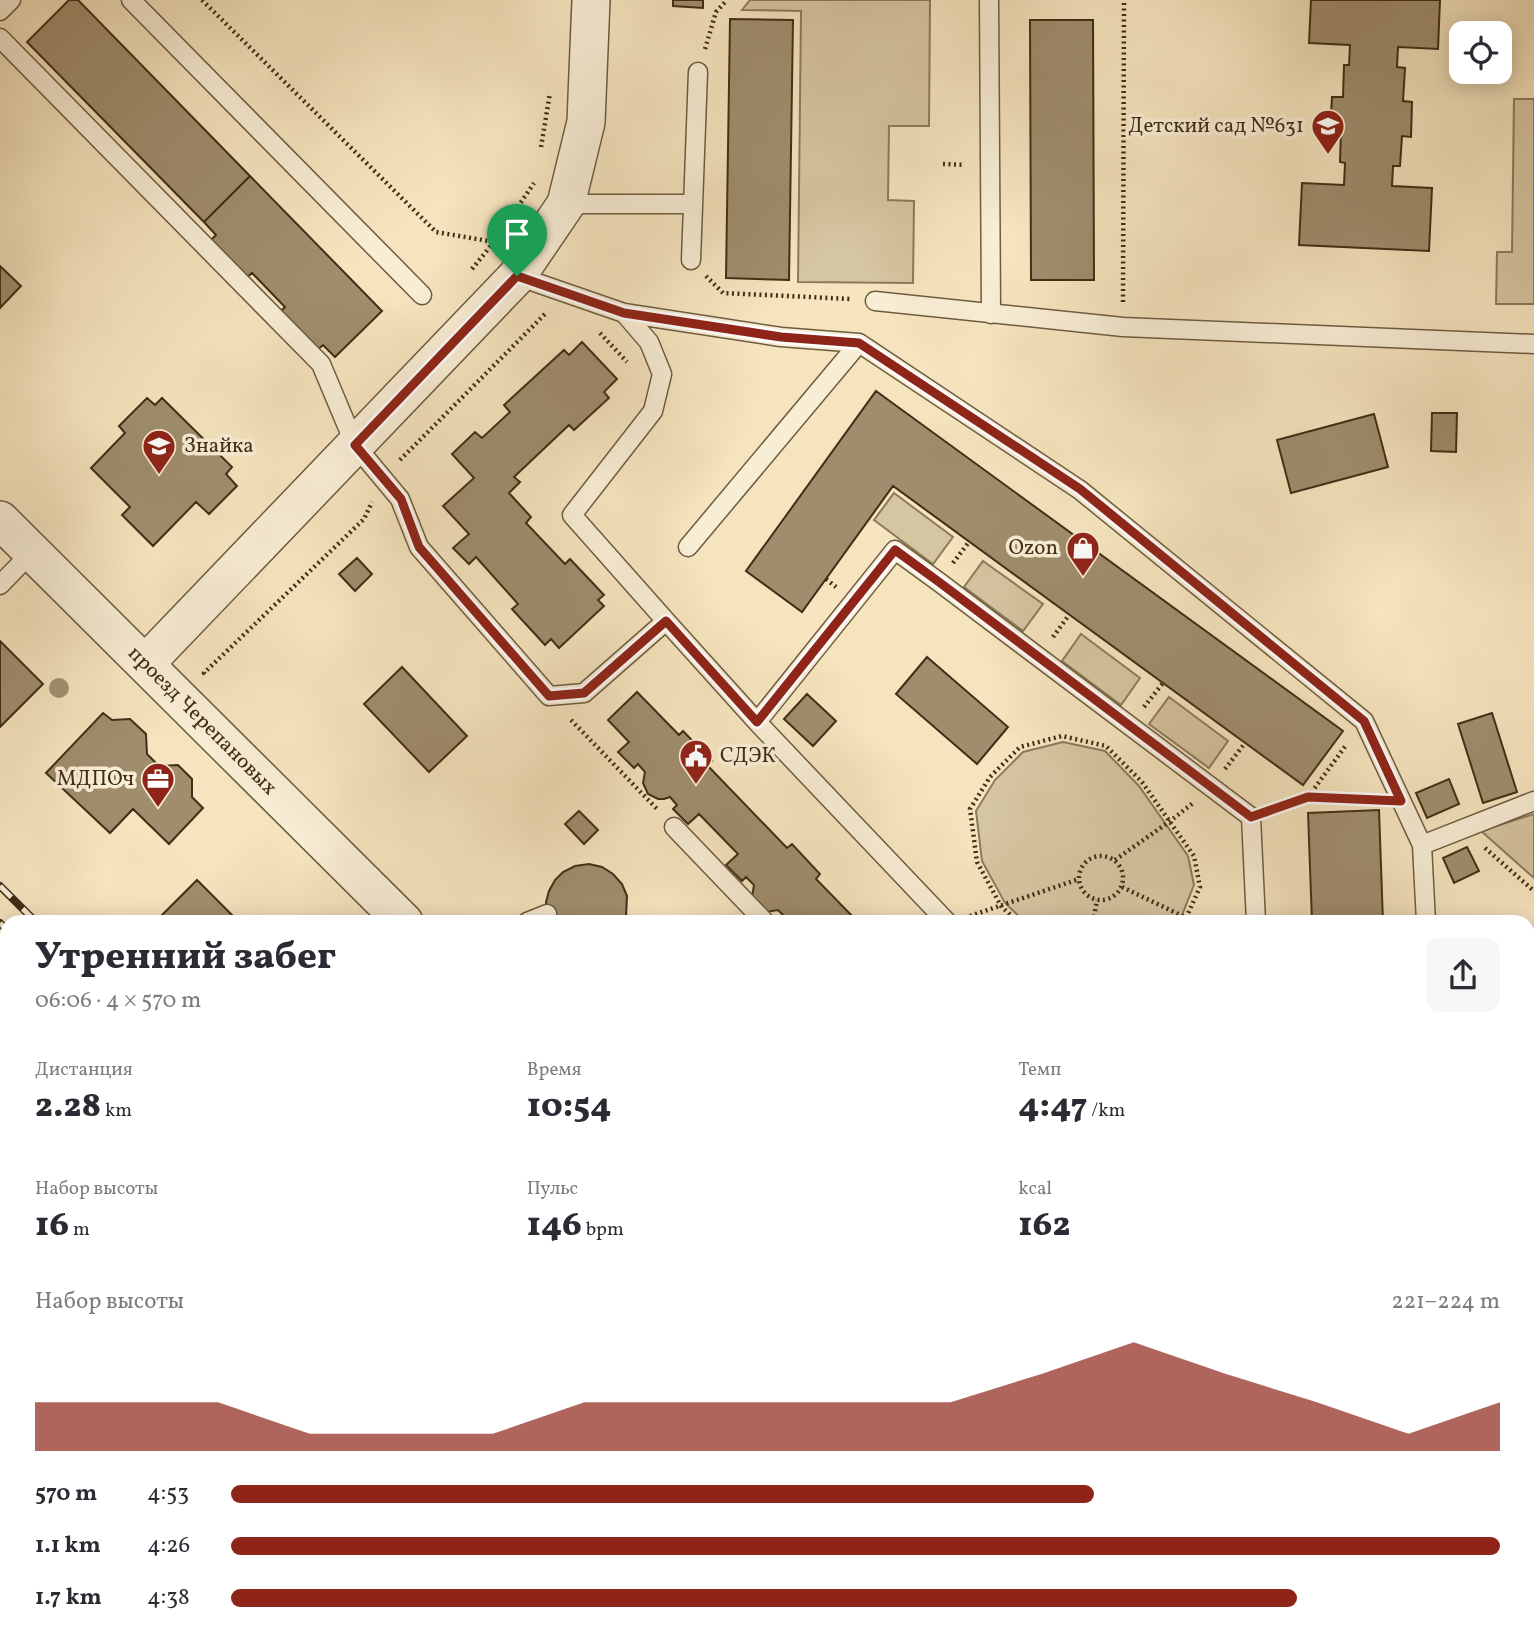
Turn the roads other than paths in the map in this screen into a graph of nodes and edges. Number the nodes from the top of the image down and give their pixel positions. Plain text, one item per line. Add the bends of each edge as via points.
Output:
1 (10, 0) edge
2 (131, 0) edge
3 (591, 0) edge
4 (989, 0) edge
5 (0, 10) edge
6 (0, 38) edge
7 (698, 72) road end
8 (566, 204) junction
9 (693, 204) junction
10 (691, 260) road end
11 (517, 276) junction
12 (422, 295) dead end
13 (875, 301) road end
14 (624, 313) junction
15 (991, 314) junction
16 (859, 343) junction
17 (1534, 344) edge
18 (355, 445) junction
19 (0, 520) edge
20 (688, 547) dead end
21 (32, 552) junction
22 (0, 585) edge
23 (666, 621) junction
24 (145, 664) junction
25 (757, 722) junction
26 (1534, 801) edge
27 (674, 827) road end
28 (1422, 845) junction
29 (393, 915) edge
30 (758, 915) edge
31 (951, 915) edge
32 (1256, 915) edge
33 (1426, 915) edge

1 - 5 lane
2 - 12 lane
3 - 8 street via 586,122
4 - 15 lane
6 - 18 lane via 321,364
7 - 9 lane
8 - 9 lane
8 - 11 street
9 - 10 lane
11 - 14 lane
11 - 18 street
13 - 15 lane
14 - 16 lane via 781,337
14 - 23 lane via 649,342 662,374 653,411 572,515
15 - 17 lane via 1123,327
16 - 20 lane
16 - 28 lane via 1080,489 1364,721
18 - 23 lane via 401,499 419,547 549,696 584,693
18 - 24 street
19 - 21 street, проезд Черепановых
21 - 22 lane
21 - 24 street, проезд Черепановых
23 - 25 lane
24 - 29 street, проезд Черепановых
25 - 31 lane
25 - 32 lane via 895,550 1251,817
26 - 28 lane
27 - 30 lane
28 - 33 lane

